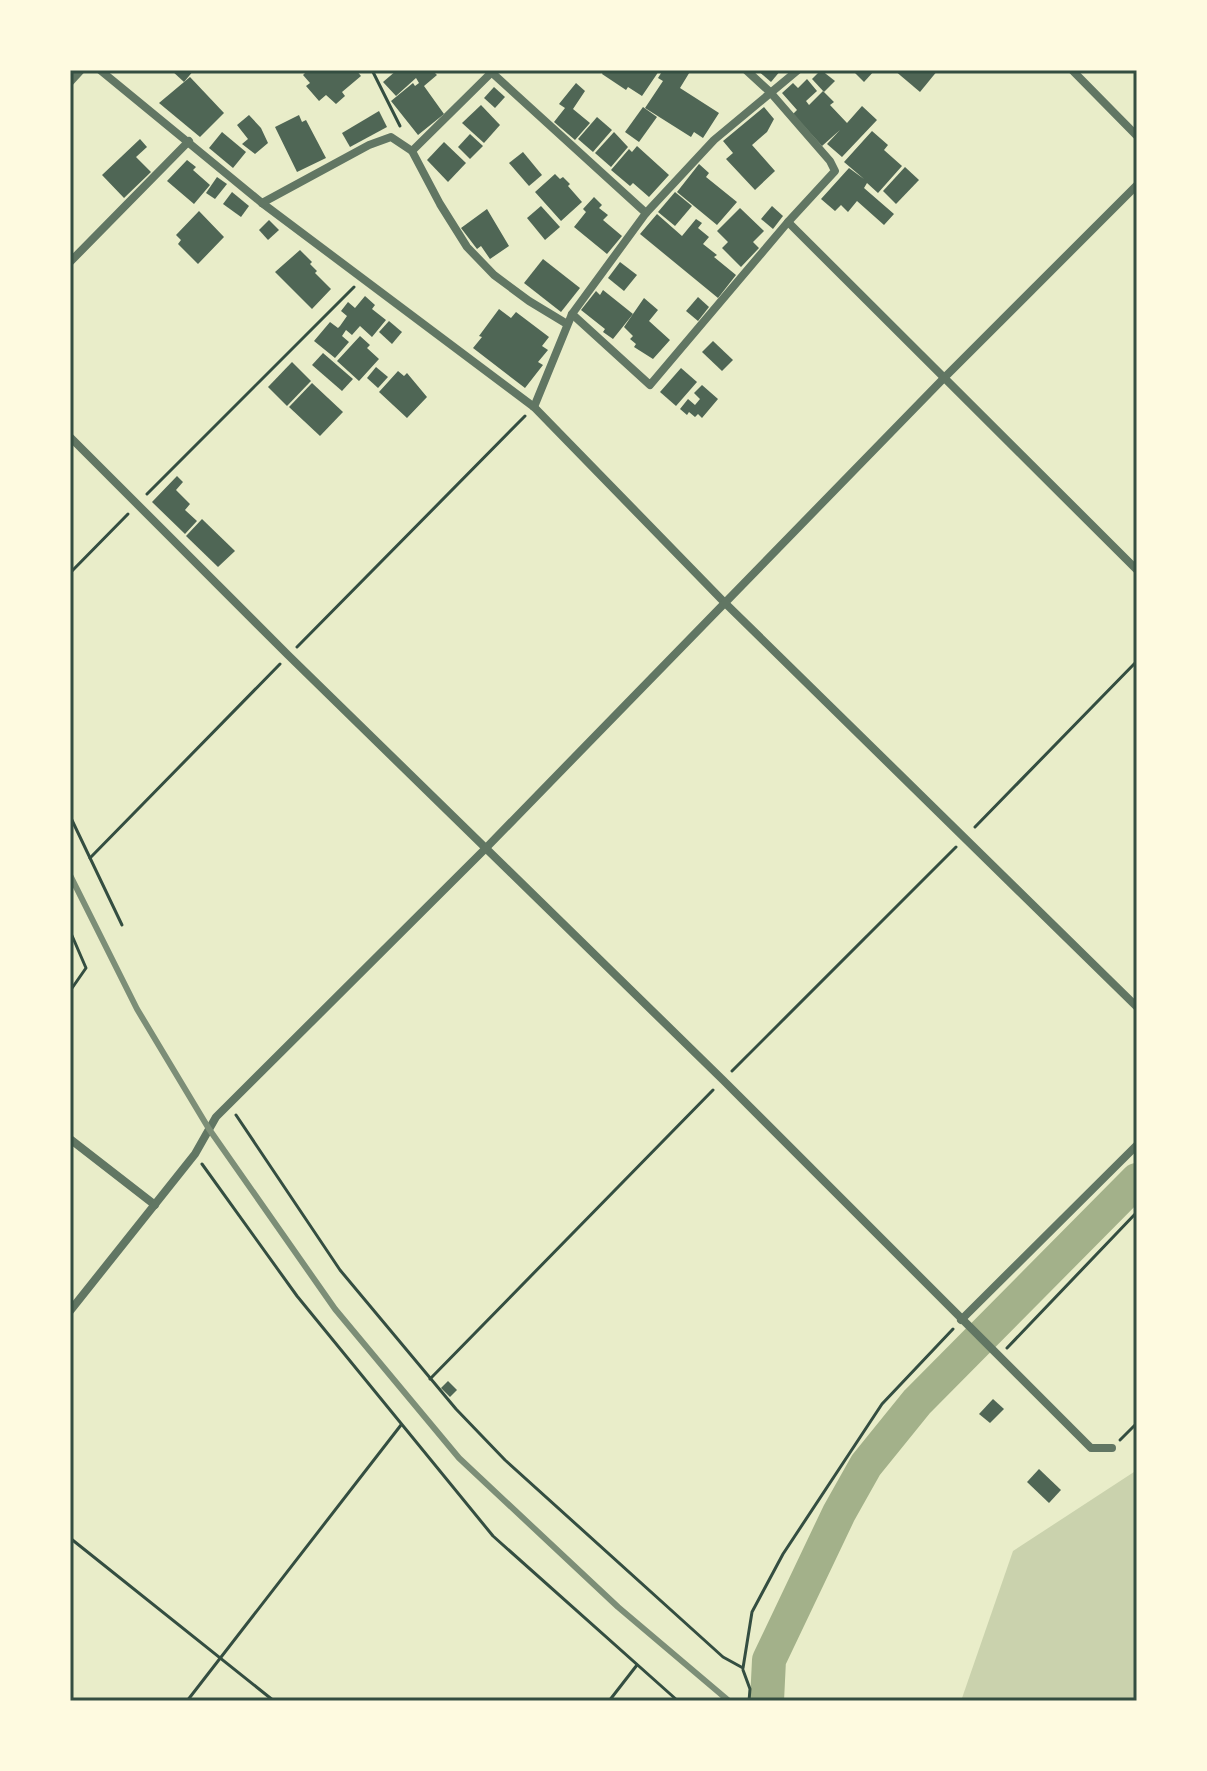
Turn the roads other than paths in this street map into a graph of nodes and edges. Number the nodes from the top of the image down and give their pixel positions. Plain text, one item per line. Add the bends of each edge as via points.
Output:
1 (81, 70) edge
2 (100, 70) edge
3 (746, 70) edge
4 (798, 70) edge
5 (1072, 70) edge
6 (492, 71) edge
7 (70, 82) edge
8 (770, 92) junction
9 (1137, 136) edge
10 (189, 141) junction
11 (412, 151) junction
12 (1137, 185) edge
13 (262, 203) junction
14 (646, 213) junction
15 (788, 222) junction
16 (70, 262) edge
17 (572, 314) junction
18 (567, 324) junction
19 (943, 379) junction
20 (534, 407) junction
21 (70, 437) edge
22 (1137, 570) edge
23 (724, 602) junction
24 (485, 849) junction
25 (1137, 1007) edge
26 (70, 1139) edge
27 (1137, 1145) edge
28 (155, 1205) junction
29 (70, 1311) edge
30 (964, 1323) junction
31 (1112, 1448) road end

1 - 7 street
2 - 10 street
3 - 8 street
4 - 8 street
5 - 9 street
6 - 11 street
6 - 14 street
8 - 14 street via 714,140
8 - 15 street via 835,171
10 - 13 street
10 - 16 street
11 - 13 street via 391,137
11 - 18 street via 467,247 494,275
12 - 19 street
13 - 20 street
14 - 17 street
15 - 17 street via 650,385
15 - 19 street
17 - 18 street
18 - 20 street
19 - 22 street
19 - 23 street
20 - 23 street
21 - 24 street
23 - 24 street
23 - 25 street
24 - 28 street via 216,1117
24 - 30 street
26 - 28 street
27 - 30 street
28 - 29 street
30 - 31 street via 1091,1448

